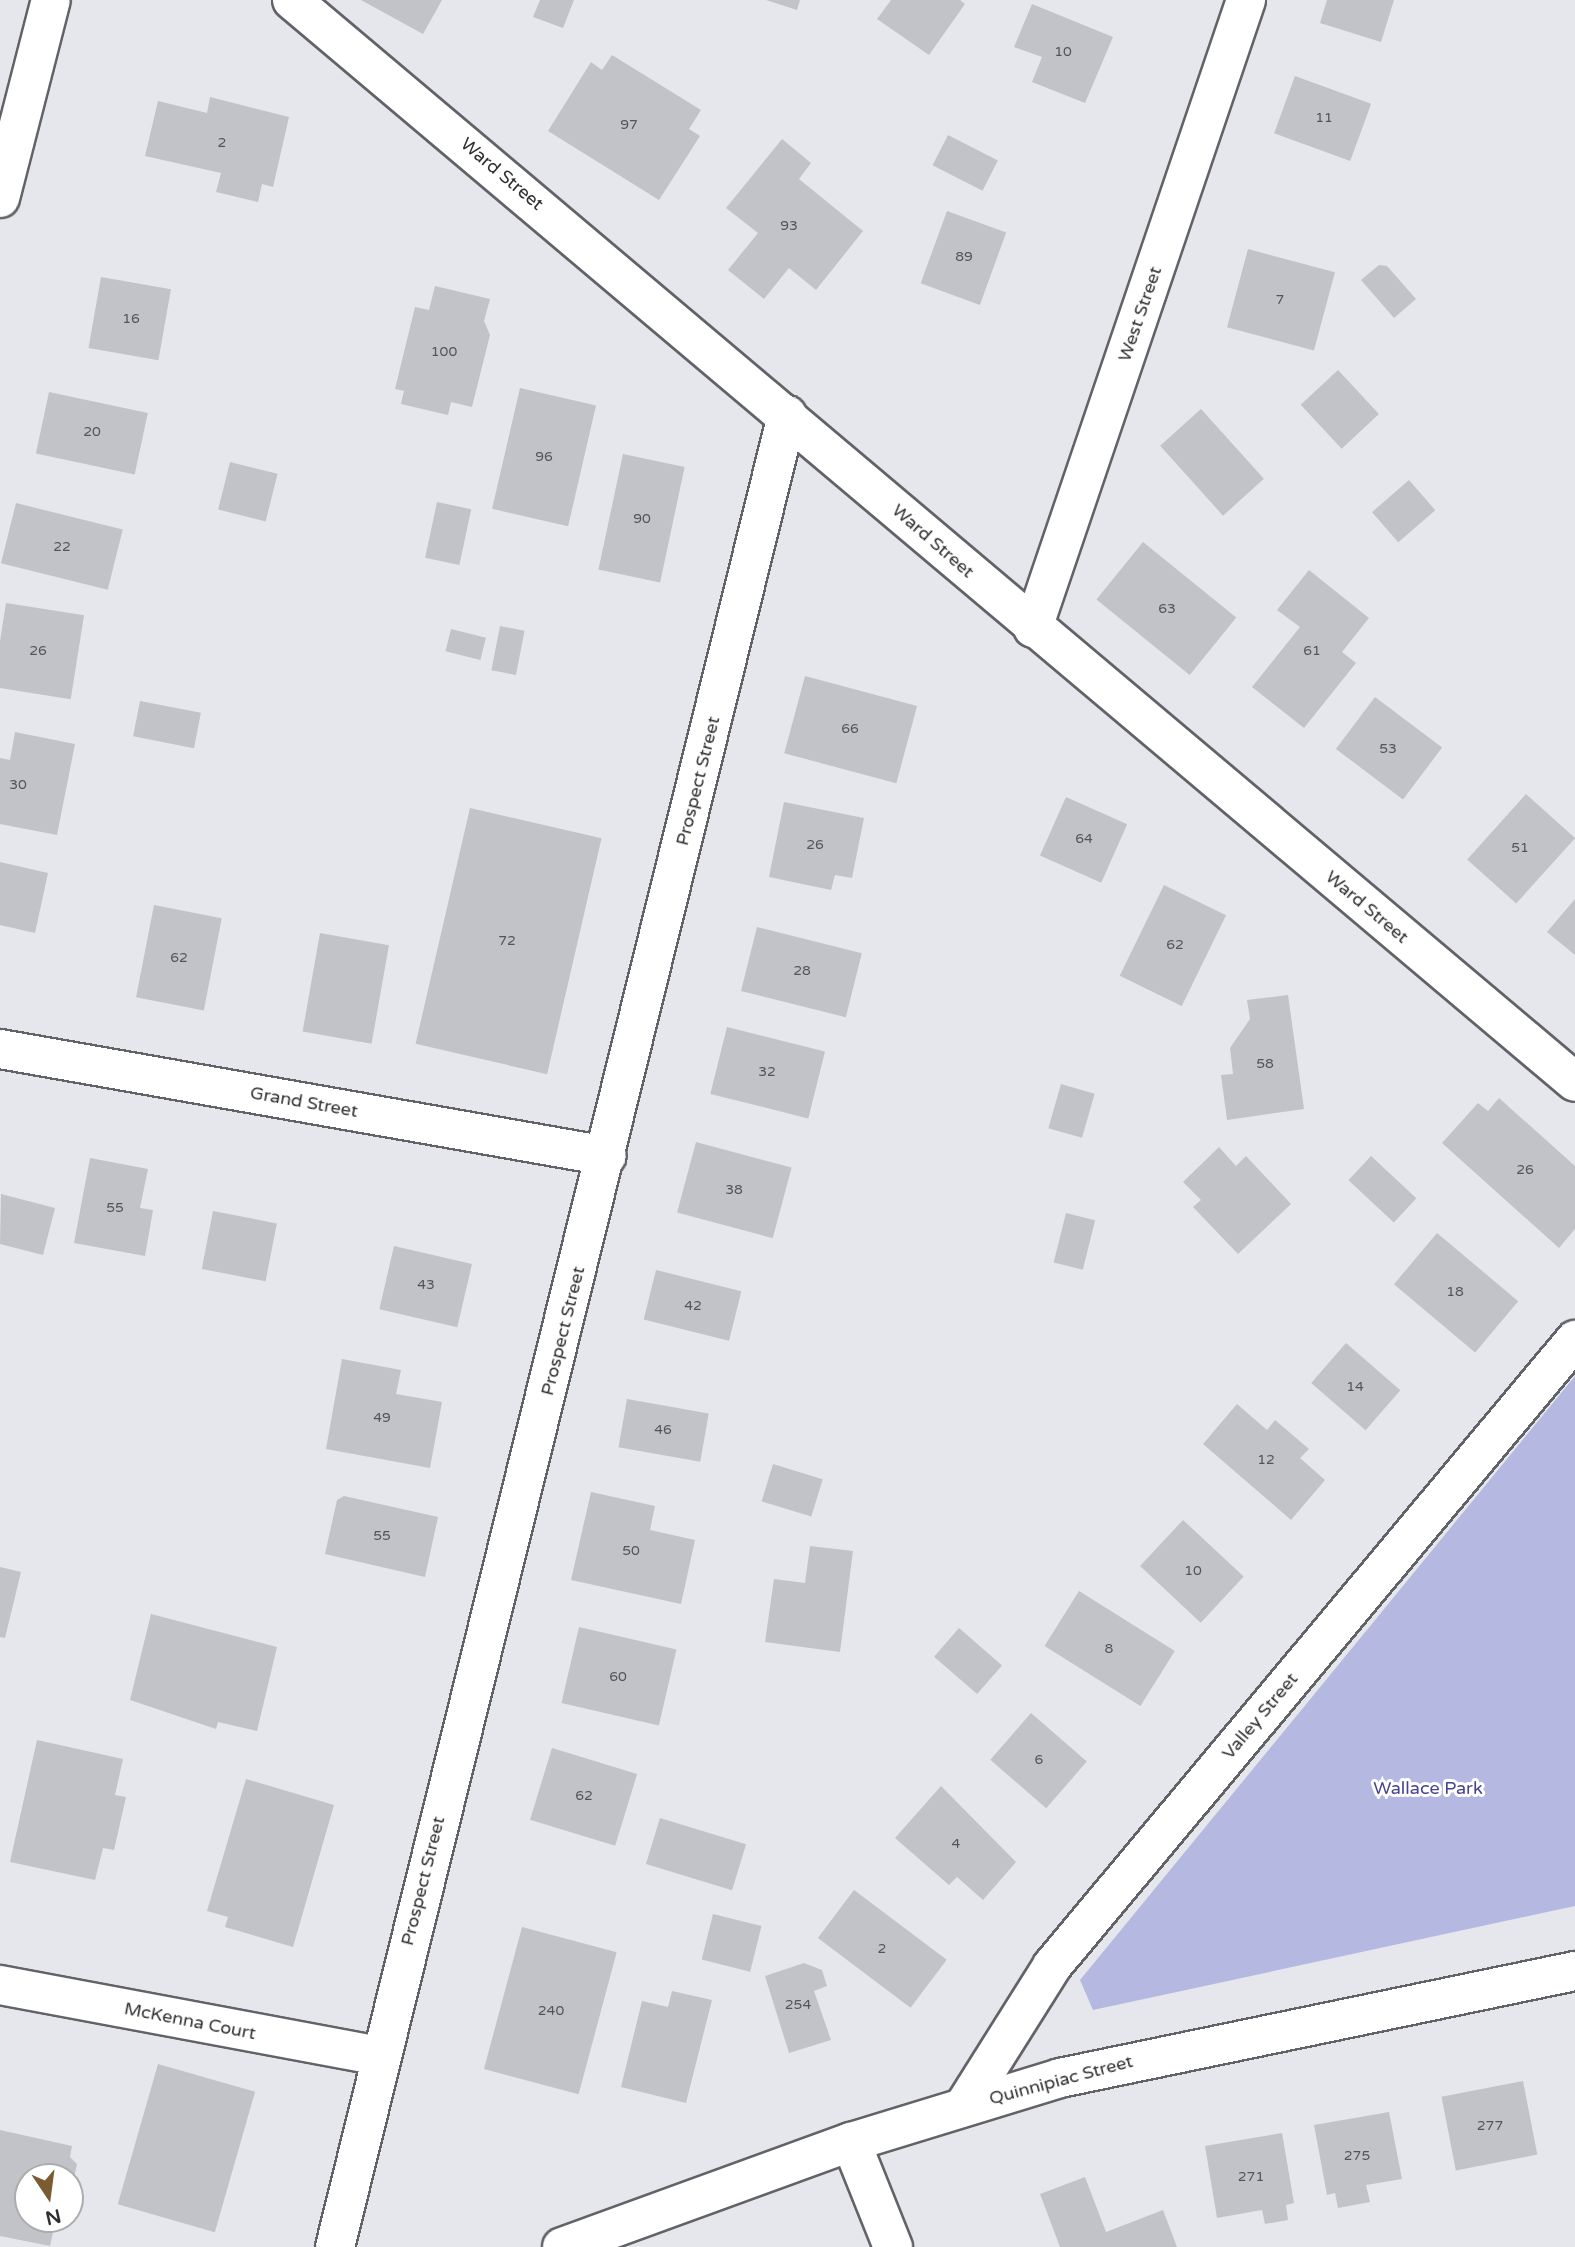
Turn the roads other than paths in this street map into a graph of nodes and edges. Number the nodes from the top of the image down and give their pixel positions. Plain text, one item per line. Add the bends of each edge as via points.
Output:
1 (51, 0) edge
2 (1246, 0) edge
3 (306, 4) edge
4 (0, 198) edge
5 (787, 415) junction
6 (1034, 628) junction
7 (0, 1049) edge
8 (1575, 1082) edge
9 (607, 1156) junction
10 (1575, 1340) edge
11 (1575, 1972) edge
12 (0, 1985) edge
13 (380, 2056) junction
14 (964, 2106) junction
15 (851, 2142) junction
16 (335, 2247) edge
17 (562, 2247) edge
18 (893, 2247) edge

1 - 4 street
2 - 6 street, West Street
3 - 5 street, Ward Street
5 - 6 street, Ward Street
5 - 9 street, Prospect Street
6 - 8 street, Ward Street
7 - 9 street, Grand Street
9 - 13 street, Prospect Street
10 - 14 street, Valley Street via 1052,1966
11 - 14 street, Quinnipiac Street via 1239,2036
12 - 13 street, McKenna Court
13 - 16 street, Prospect Street
14 - 15 street, Quinnipiac Street
15 - 17 street, Quinnipiac Street
15 - 18 street

